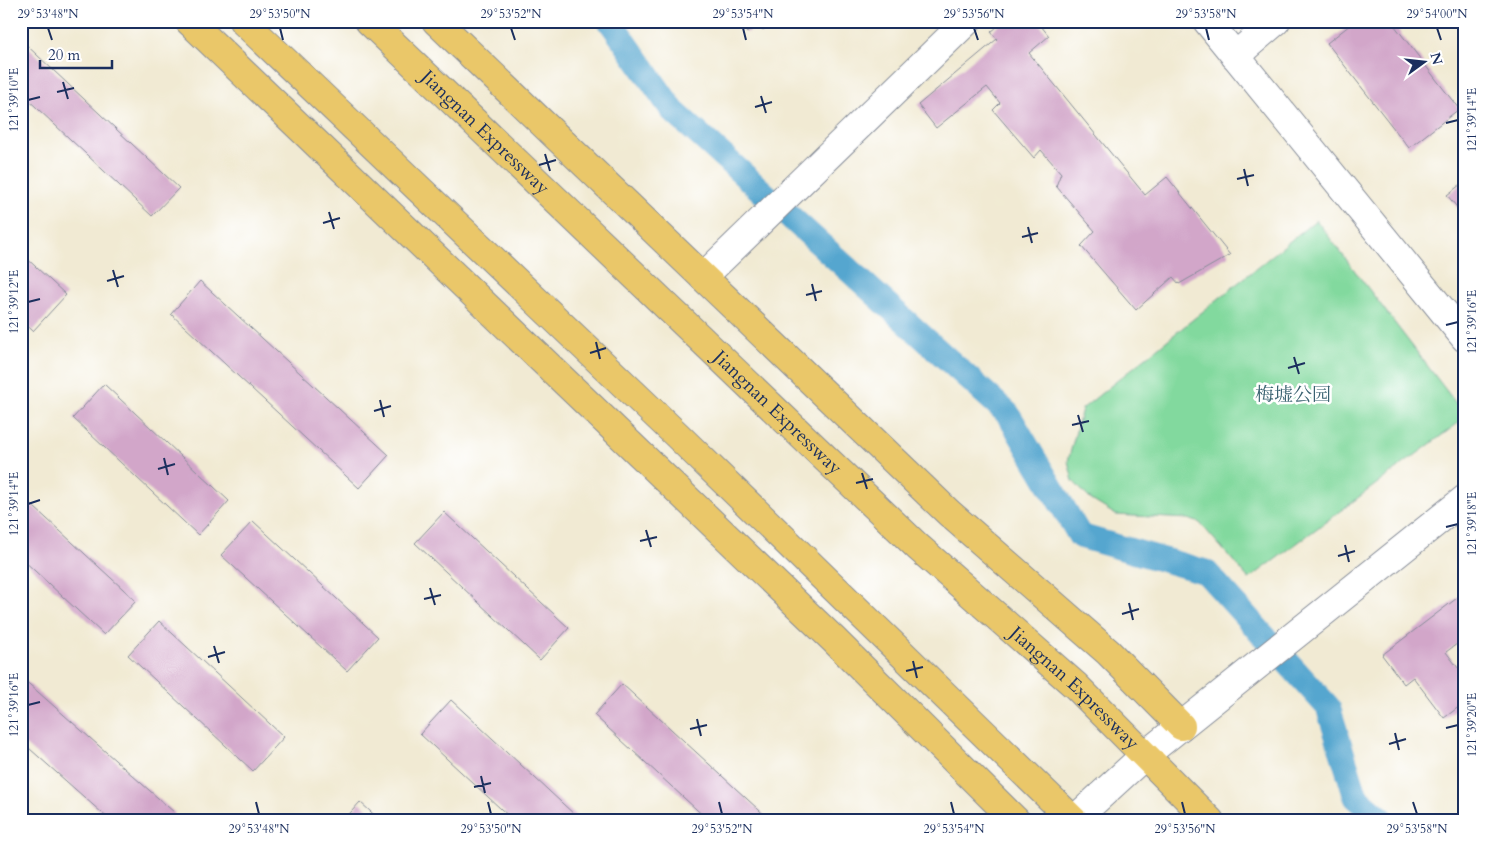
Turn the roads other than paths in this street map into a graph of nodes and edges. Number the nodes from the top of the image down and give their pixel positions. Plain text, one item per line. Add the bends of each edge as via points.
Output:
1 (189, 21) edge
2 (243, 21) edge
3 (369, 21) edge
4 (436, 21) edge
5 (967, 21) edge
6 (1207, 21) edge
7 (1276, 21) edge
8 (1235, 56) junction
9 (702, 277) junction
10 (1465, 338) edge
11 (1465, 499) edge
12 (1182, 726) junction
13 (1145, 754) junction
14 (1016, 821) edge
15 (1073, 821) edge
16 (1210, 821) edge

1 - 14 main road via 834,640
2 - 15 main road via 671,430
3 - 13 main road, Jiangnan Expressway via 918,548 1076,686
4 - 9 main road
5 - 9 street
6 - 8 street
7 - 8 street
8 - 10 street
9 - 12 main road via 949,513 1108,652
11 - 12 street
12 - 13 street
13 - 15 street
13 - 16 main road, Jiangnan Expressway

